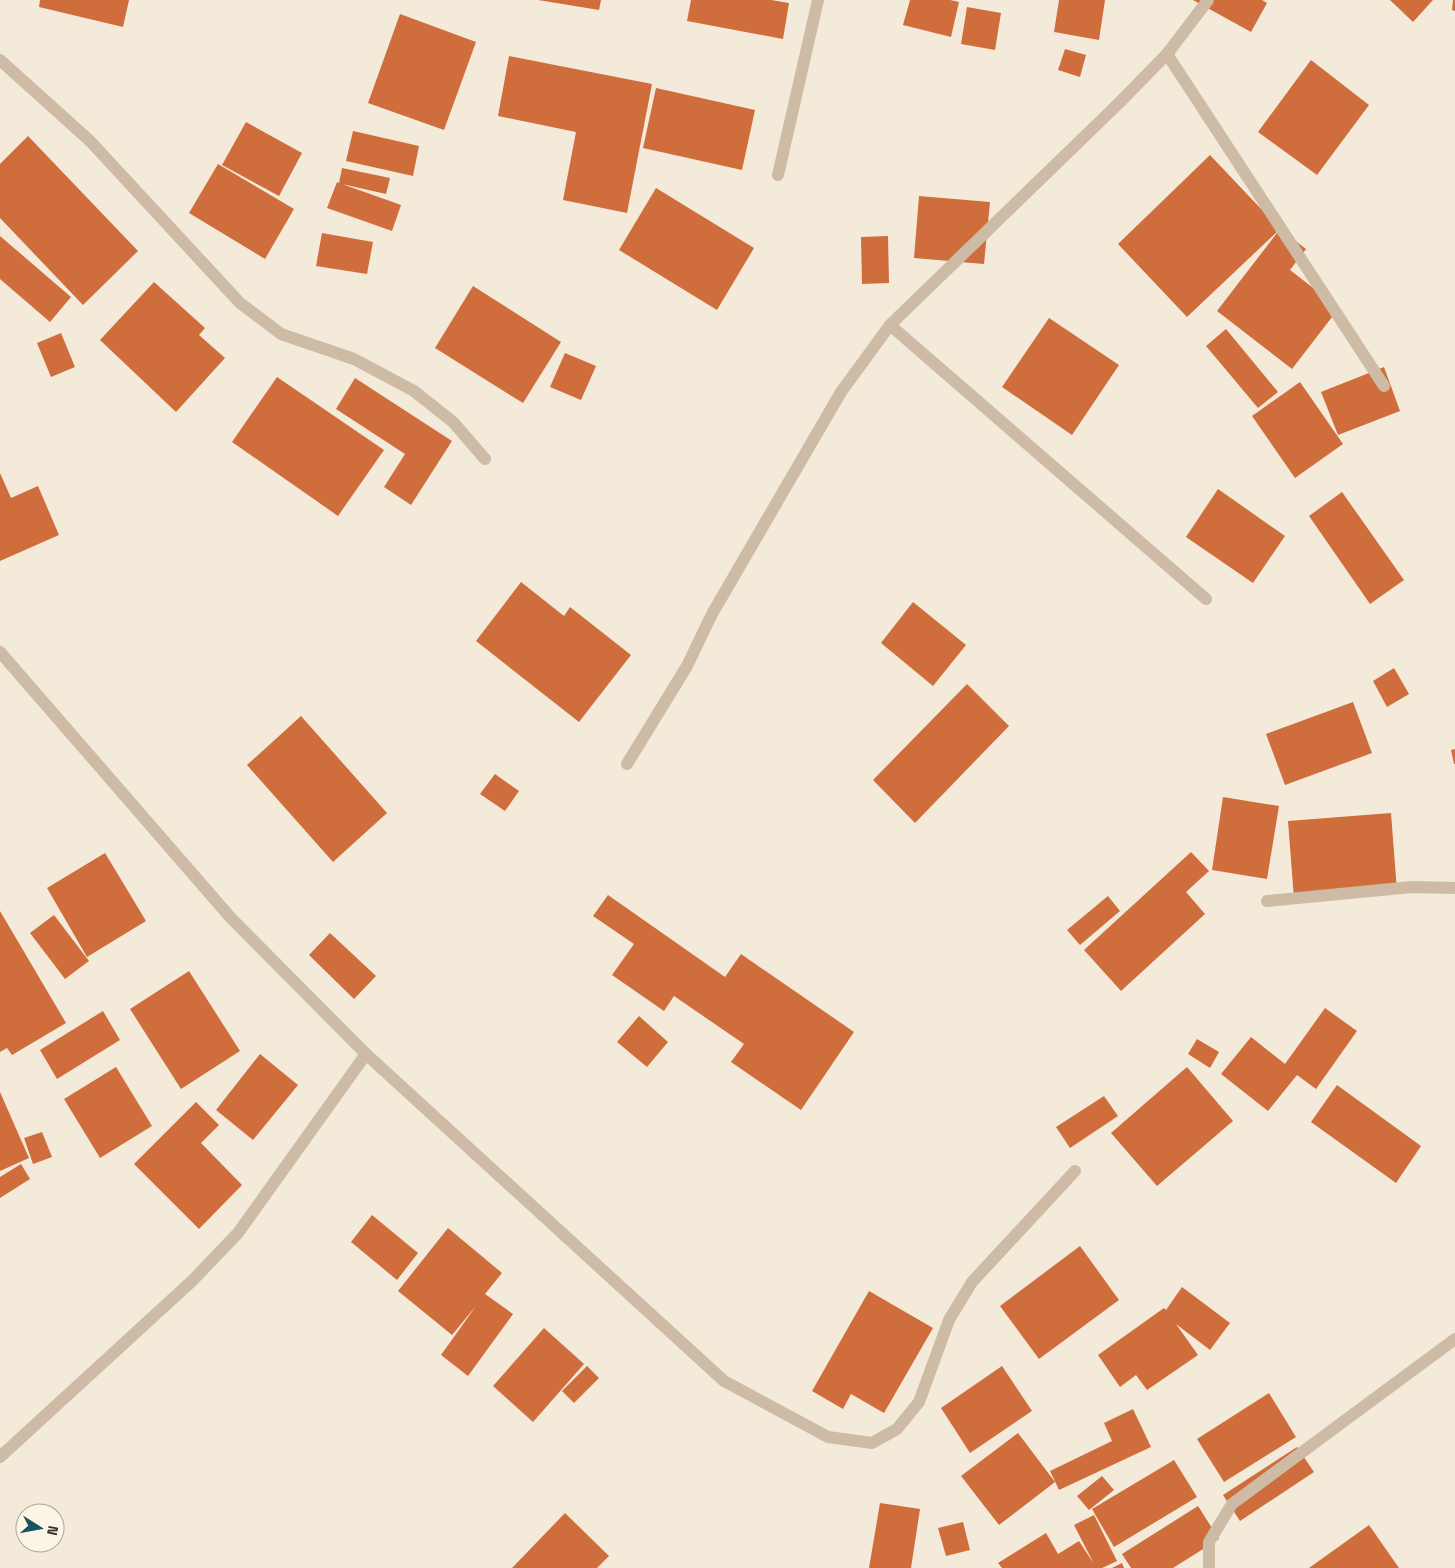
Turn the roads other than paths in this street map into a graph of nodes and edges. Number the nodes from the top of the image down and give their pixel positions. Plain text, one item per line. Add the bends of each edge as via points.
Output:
1 (818, 0) edge
2 (1208, 0) edge
3 (1166, 54) junction
4 (0, 60) edge
5 (778, 175) dead end
6 (890, 325) junction
7 (1384, 386) dead end
8 (485, 459) dead end
9 (1206, 600) dead end
10 (0, 652) edge
11 (627, 764) dead end
12 (1455, 888) edge
13 (1267, 901) dead end
14 (366, 1054) junction
15 (1075, 1171) dead end
16 (1455, 1339) edge
17 (0, 1457) edge
18 (1210, 1568) edge

1 - 5 street
2 - 3 street
3 - 6 street
3 - 7 street
4 - 8 street via 90,141 240,303 281,334 354,359 414,391 453,422
6 - 9 street
6 - 11 street via 841,392 712,614 687,666
10 - 14 street via 230,917
12 - 13 street via 1412,886
14 - 15 street via 724,1381 828,1437 872,1444 897,1429 919,1402 949,1320 972,1282
14 - 17 street via 238,1233 192,1281
16 - 18 street via 1232,1504 1209,1542

